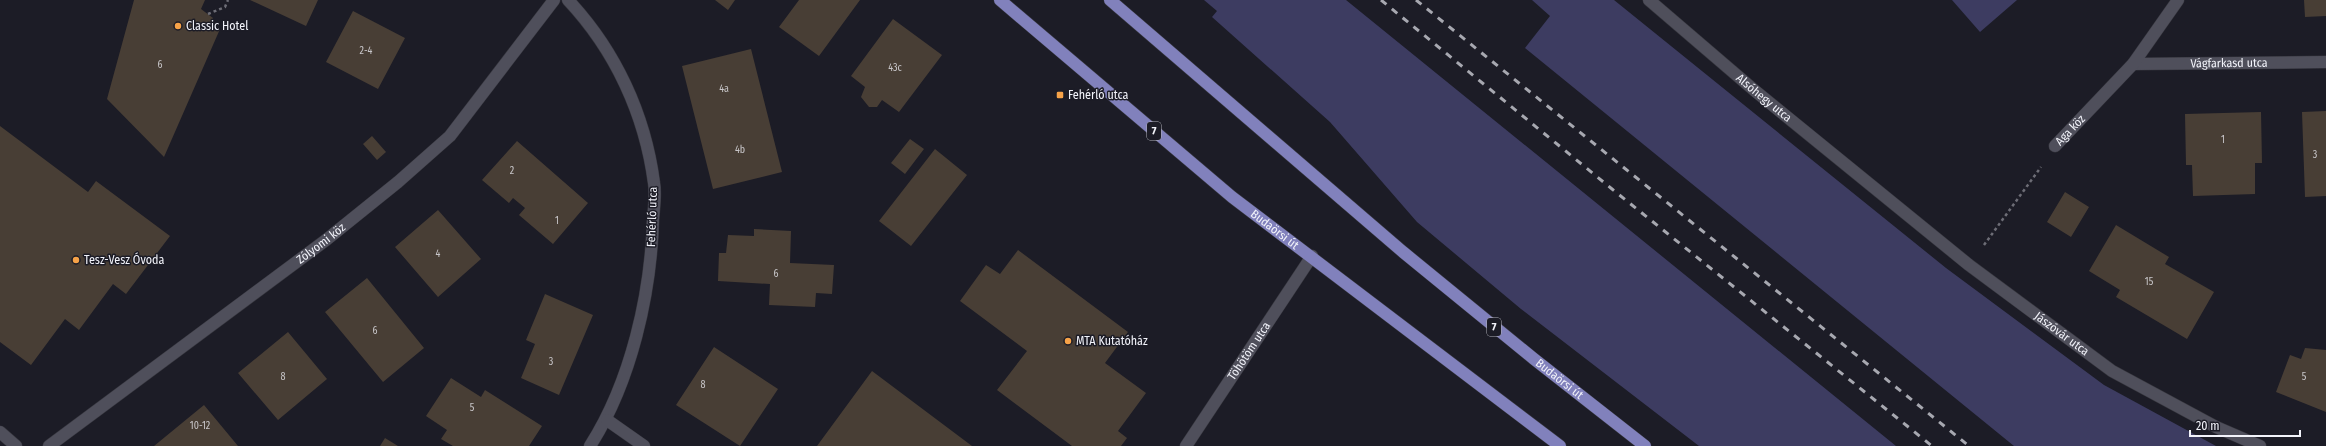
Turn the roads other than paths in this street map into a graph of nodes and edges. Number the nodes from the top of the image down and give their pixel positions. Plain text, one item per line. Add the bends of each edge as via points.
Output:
1 (554, 0) edge
2 (568, 0) edge
3 (1000, 0) edge
4 (1110, 0) edge
5 (1649, 0) edge
6 (2178, 0) edge
7 (2326, 62) edge
8 (2133, 64) junction
9 (2055, 146) road end
10 (1881, 193) joint
11 (1312, 256) junction
12 (607, 420) junction
13 (0, 432) edge
14 (16, 446) edge
15 (49, 446) edge
16 (590, 446) edge
17 (644, 446) edge
18 (1186, 446) edge
19 (1560, 446) edge
20 (1645, 446) edge
21 (2260, 446) edge

1 - 15 street, Zólyomi köz via 450,136 326,240
2 - 12 street, Fehérló utca via 589,22 614,61 645,137 654,184 653,230 647,288 634,344
3 - 11 main road, Budaörsi út / 7 via 1232,197
4 - 20 main road, Budaörsi út / 7 via 1403,252
5 - 10 street, Alsóhegy utca via 1754,90
6 - 8 street, Aga köz
7 - 8 street, Vágfarkasd utca
8 - 9 street, Aga köz
10 - 21 street, Jászóvár utca via 1969,265 2112,371 2216,427
11 - 18 street, Töhötöm utca
11 - 19 main road, Budaörsi út / 7
12 - 16 street, Fehérló utca
12 - 17 street
13 - 14 street

